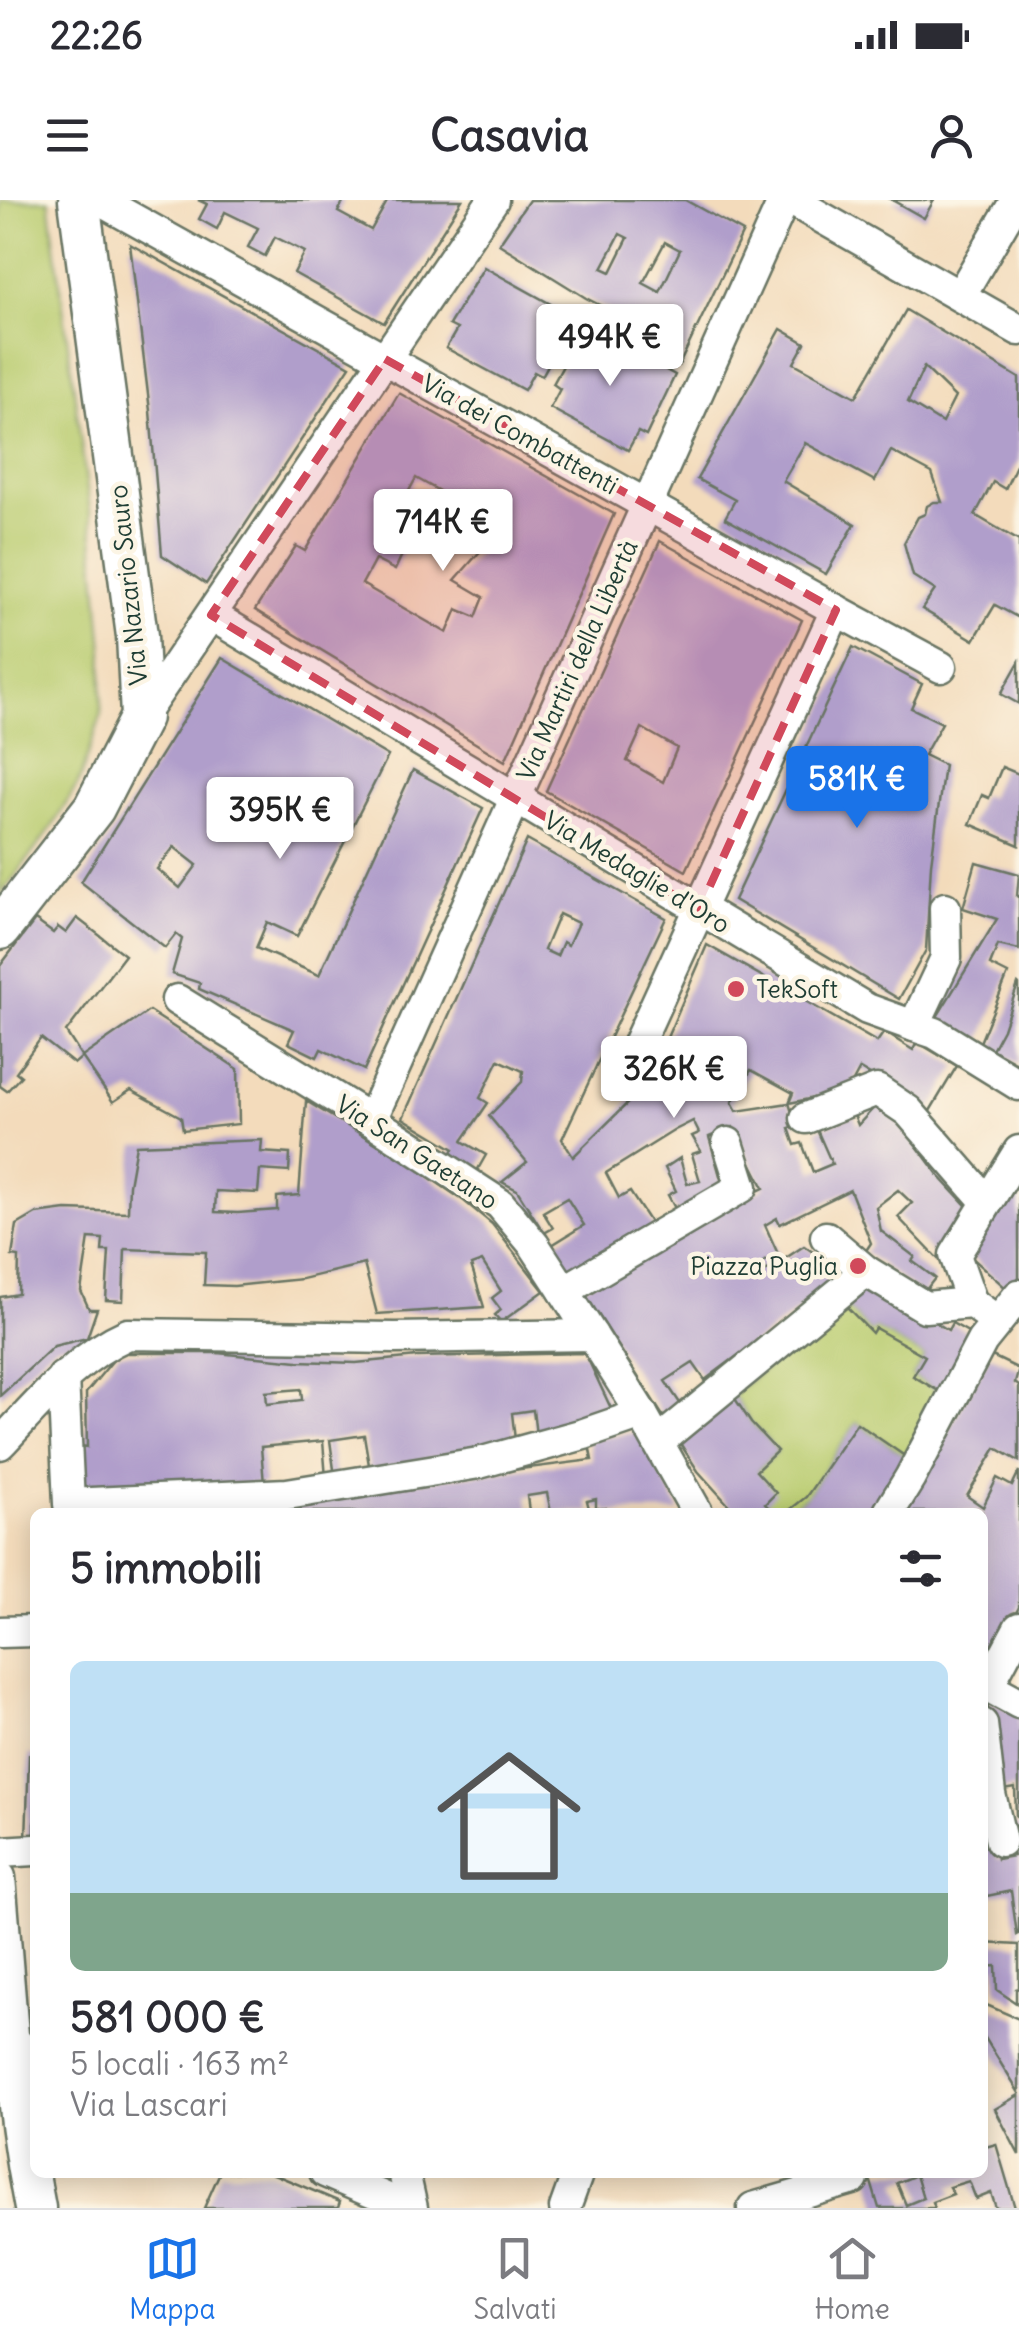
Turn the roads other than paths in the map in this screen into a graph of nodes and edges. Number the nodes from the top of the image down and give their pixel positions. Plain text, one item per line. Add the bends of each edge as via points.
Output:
1 (79, 200) edge
2 (99, 200) edge
3 (493, 200) edge
4 (787, 200) edge
5 (1016, 200) edge
6 (960, 296) junction
7 (1019, 330) edge
8 (385, 359) junction
9 (647, 504) junction
10 (836, 610) junction
11 (211, 615) junction
12 (941, 667) dead end
13 (141, 717) junction
14 (515, 799) junction
15 (946, 908) dead end
16 (699, 910) junction
17 (0, 930) edge
18 (176, 1000) dead end
19 (914, 1026) junction
20 (621, 1081) dead end
21 (1019, 1085) edge
22 (806, 1118) dead end
23 (371, 1120) junction
24 (728, 1144) dead end
25 (1019, 1151) edge
26 (987, 1202) junction
27 (826, 1237) dead end
28 (862, 1275) junction
29 (564, 1291) junction
30 (1019, 1295) edge
31 (972, 1302) junction
32 (997, 1321) junction
33 (592, 1336) junction
34 (63, 1377) junction
35 (642, 1414) junction
36 (658, 1442) junction
37 (0, 1444) edge
38 (156, 1506) edge
39 (696, 1508) edge
40 (892, 1508) edge
41 (1019, 1628) edge
42 (30, 1631) edge
43 (0, 1632) edge
44 (988, 1679) edge
45 (988, 1686) edge
46 (1019, 1703) edge
47 (988, 1776) edge
48 (1001, 1841) dead end
49 (30, 1850) edge
50 (0, 1852) edge
51 (0, 1876) edge
52 (16, 2048) edge
53 (331, 2178) edge
54 (405, 2178) edge
55 (576, 2178) edge
56 (855, 2186) edge
57 (351, 2197) edge
58 (35, 2208) edge
59 (410, 2208) edge
60 (565, 2208) edge
61 (753, 2208) edge

1 - 13 street, Via Nazario Sauro
2 - 8 street, Via dei Combattenti
3 - 8 street
4 - 6 street
4 - 9 street, Via Martiri della Libertà
5 - 6 street
6 - 7 street
8 - 9 street, Via dei Combattenti
8 - 11 street
9 - 10 street, Via dei Combattenti
9 - 14 street, Via Martiri della Libertà
10 - 12 street, Via dei Combattenti
10 - 16 street
11 - 13 street
11 - 14 street, Via Medaglie d'Oro
13 - 17 street, Via Nazario Sauro via 94,808
14 - 16 street, Via Medaglie d'Oro
14 - 23 street, Via Martiri della Libertà
15 - 19 street via 946,958
16 - 19 street, Via Medaglie d'Oro via 867,1009
16 - 20 street
18 - 23 street, Via San Gaetano
19 - 21 street, Via Medaglie d'Oro
22 - 26 street via 877,1090 908,1110
23 - 29 street, Via San Gaetano via 500,1204
24 - 29 street via 742,1187
25 - 26 street
26 - 31 street via 955,1255
27 - 28 street
28 - 31 street via 924,1307
28 - 36 street
29 - 33 street, Via San Gaetano
30 - 32 street
31 - 32 street
32 - 40 street
33 - 34 street via 128,1334
33 - 35 street, Via San Gaetano
34 - 37 street
34 - 38 street via 70,1504
35 - 36 street, Via San Gaetano
35 - 38 street via 480,1463 286,1494
36 - 39 street, Via San Gaetano
41 - 44 street
42 - 43 street
45 - 46 street
47 - 48 street
49 - 50 street
51 - 52 street
52 - 58 street via 16,2093
53 - 57 street
54 - 59 street
55 - 60 street
56 - 61 street
57 - 59 street

